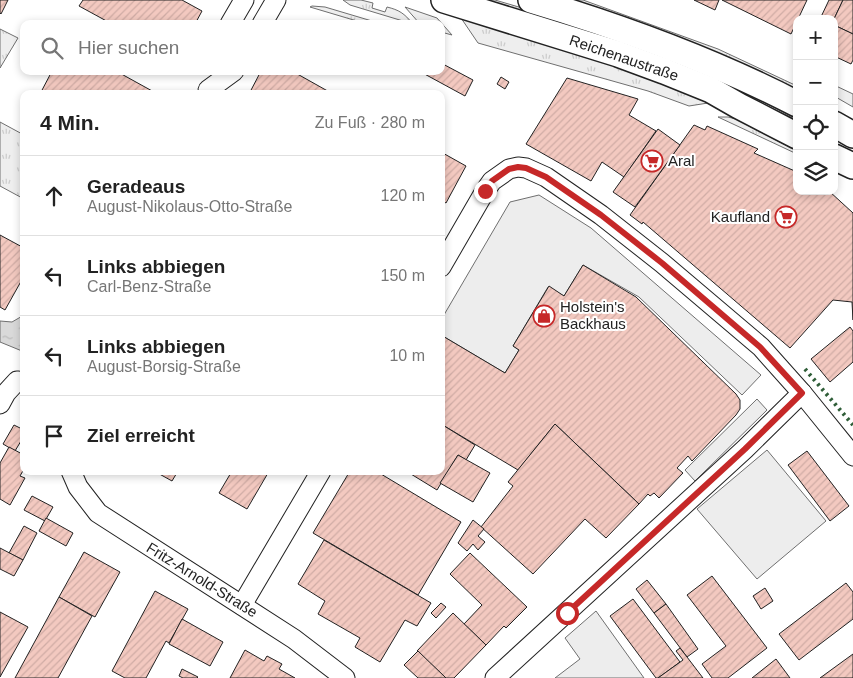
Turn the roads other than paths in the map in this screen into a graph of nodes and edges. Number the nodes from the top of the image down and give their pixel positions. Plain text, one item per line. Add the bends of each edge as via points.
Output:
1 (244, 0) edge
2 (276, 0) edge
3 (444, 0) edge
4 (531, 0) edge
5 (232, 14) edge
6 (264, 20) edge
7 (209, 75) edge
8 (229, 75) edge
9 (207, 90) edge
10 (210, 90) edge
11 (793, 102) edge
12 (838, 126) edge
13 (793, 134) edge
14 (853, 135) edge
15 (838, 159) edge
16 (853, 166) edge
17 (445, 260) edge
18 (20, 381) edge
19 (802, 393) junction
20 (0, 404) edge
21 (853, 456) edge
22 (73, 475) edge
23 (319, 475) edge
24 (242, 605) junction
25 (345, 678) edge
26 (495, 678) edge

1 - 5 street
2 - 6 street
3 - 13 main road, Reichenaustraße via 664,71 711,90
4 - 11 main road, Reichenaustraße via 634,34
7 - 9 street
8 - 10 street
12 - 14 main road
15 - 16 main road
17 - 19 street via 492,181 509,169 518,167 536,171 601,215 662,263 760,347
18 - 20 street via 6,393
19 - 21 street
19 - 26 street
22 - 24 street, Fritz-Arnold-Straße via 98,513
23 - 24 street
24 - 25 street, Fritz-Arnold-Straße

